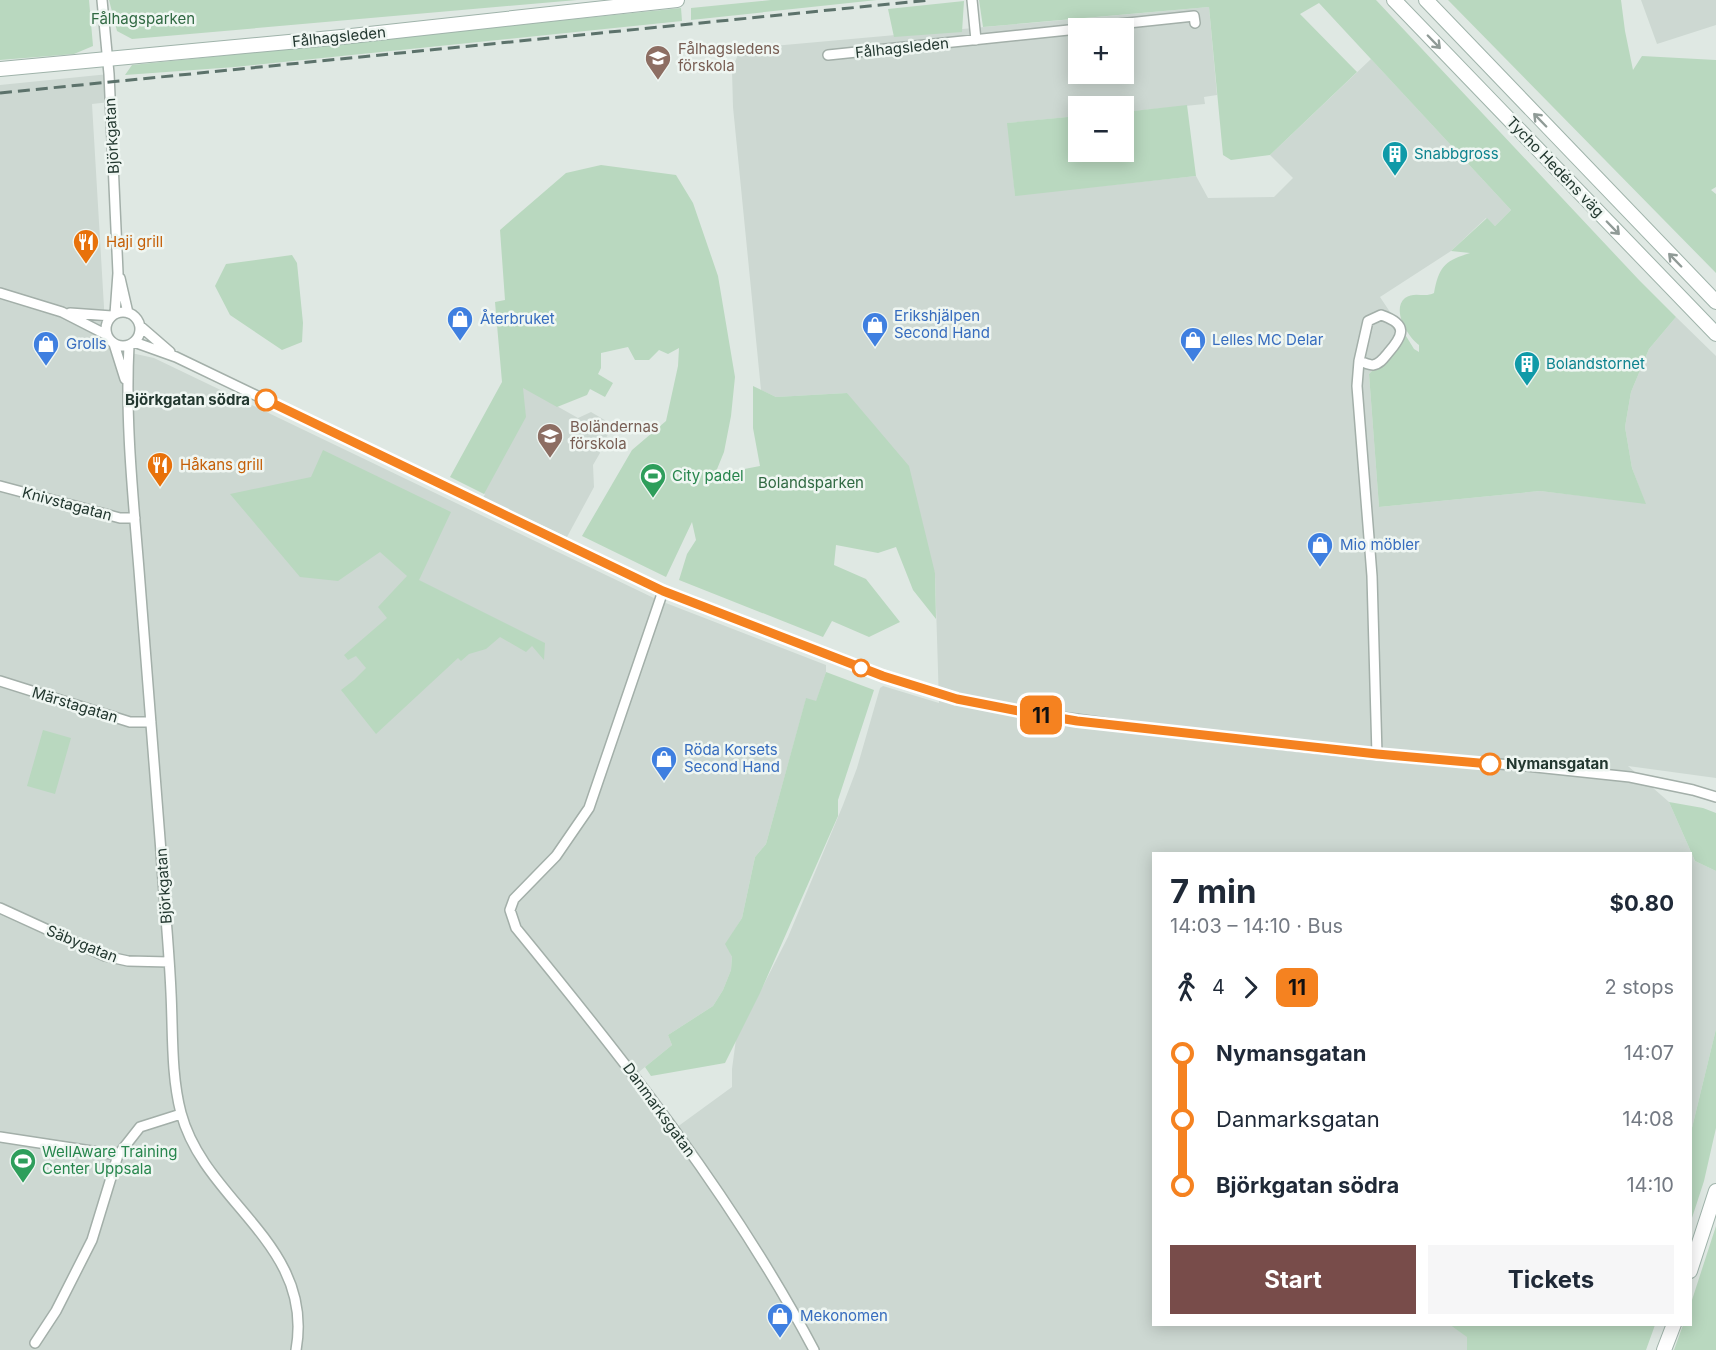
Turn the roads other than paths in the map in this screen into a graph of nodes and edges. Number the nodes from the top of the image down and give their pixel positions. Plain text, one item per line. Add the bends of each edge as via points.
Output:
1 (102, 0) edge
2 (676, 0) edge
3 (972, 0) edge
4 (1394, 0) edge
5 (1426, 0) edge
6 (1134, 23) edge
7 (1195, 23) dead end
8 (1068, 30) edge
9 (976, 40) junction
10 (828, 55) dead end
11 (107, 58) junction
12 (0, 69) edge
13 (118, 273) junction
14 (0, 293) edge
15 (1716, 302) edge
16 (62, 312) junction
17 (128, 313) junction
18 (114, 315) junction
19 (140, 326) junction
20 (1716, 334) edge
21 (107, 335) junction
22 (114, 344) junction
23 (132, 344) junction
24 (176, 357) junction
25 (1359, 361) junction
26 (127, 387) junction
27 (0, 486) edge
28 (135, 518) junction
29 (663, 591) junction
30 (0, 681) edge
31 (151, 722) junction
32 (1377, 754) junction
33 (1693, 790) junction
34 (1716, 791) edge
35 (1716, 797) edge
36 (0, 908) edge
37 (169, 962) junction
38 (182, 1114) junction
39 (0, 1137) edge
40 (118, 1155) junction
41 (1716, 1191) edge
42 (1692, 1265) edge
43 (1673, 1326) edge
44 (35, 1342) dead end
45 (296, 1350) edge
46 (814, 1350) edge
47 (1664, 1350) edge

1 - 11 street, Björkgatan
2 - 11 main road, Fålhagsleden
3 - 9 street
4 -> 20 main road, Tycho Hedéns väg
15 -> 5 main road, Tycho Hedéns väg
6 - 7 street, Fålhagsleden via 1194,16
8 - 9 street, Fålhagsleden
9 - 10 street, Fålhagsleden
11 - 12 main road, Fålhagsleden
11 - 13 street, Björkgatan
13 - 17 street, Björkgatan
13 - 18 street, Björkgatan
14 - 16 street
16 - 18 street
16 - 21 street
17 - 18 street
17 - 19 street
18 - 21 street via 106,328
19 - 23 street
19 - 24 street
21 - 22 street
22 - 23 street
22 - 26 street, Björkgatan
23 - 24 street
23 - 26 street, Björkgatan
24 - 29 street
25 - 25 street via 1368,321 1382,315 1393,319 1401,329 1397,343 1380,363
25 - 32 street via 1357,386 1372,576
26 - 28 street, Björkgatan
27 - 28 street, Knivstagatan via 120,518
28 - 31 street, Björkgatan
29 - 32 street via 883,676 957,699 1077,721
29 - 46 street, Danmarksgatan via 589,808 556,856 514,899 510,910 516,928 610,1044 721,1196
30 - 31 street, Märstagatan via 130,722
31 - 37 street, Björkgatan
32 - 33 street via 1630,777
33 - 34 street
33 - 35 street
36 - 37 street, Säbygatan via 105,956 128,962
37 - 38 street, Björkgatan via 176,1085
38 - 40 street via 140,1127
38 - 45 street, Björkgatan via 197,1151 261,1231 288,1275 298,1312
39 - 40 street
40 - 44 street via 92,1240 56,1311
41 - 42 main road
43 - 47 main road

